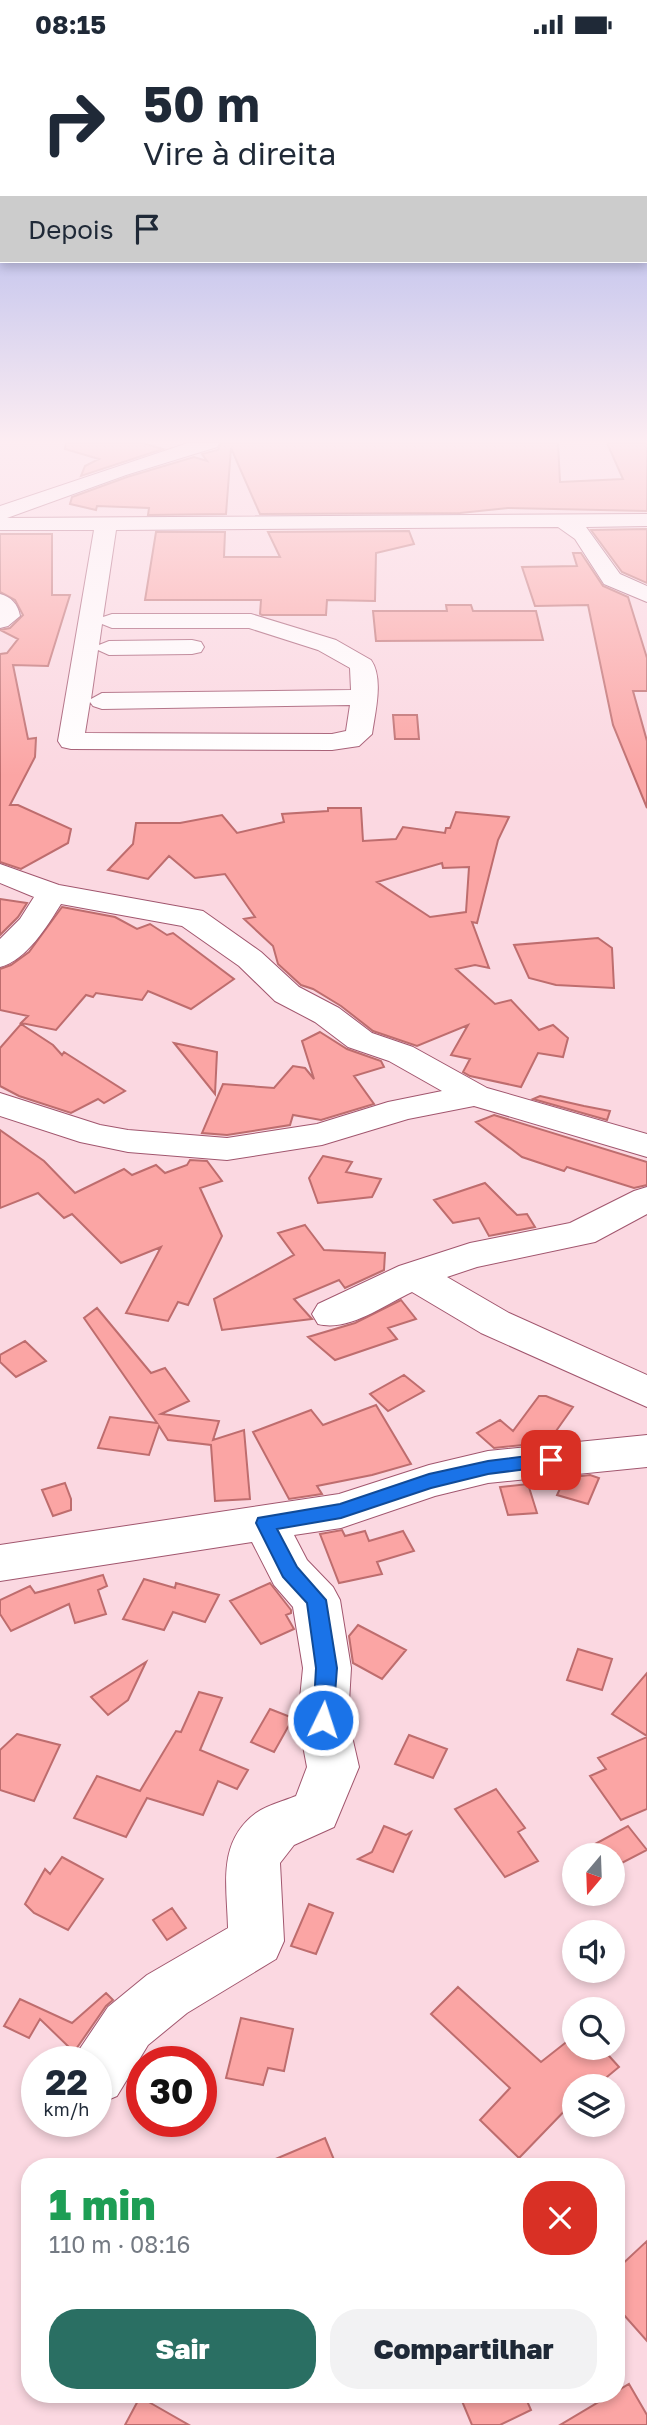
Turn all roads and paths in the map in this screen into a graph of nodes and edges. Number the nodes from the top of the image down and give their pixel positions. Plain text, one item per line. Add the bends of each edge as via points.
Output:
1 (113, 554) edge
2 (116, 554) edge
3 (595, 554) edge
4 (647, 595) edge
5 (0, 601) edge
6 (0, 621) edge
7 (112, 621) junction
8 (327, 645) junction
9 (259, 646) dead end
10 (218, 647) dead end
11 (109, 648) junction
12 (363, 692) junction
13 (103, 695) junction
14 (84, 741) junction
15 (0, 873) edge
16 (52, 893) junction
17 (0, 957) edge
18 (475, 1095) junction
19 (0, 1104) edge
20 (647, 1146) edge
21 (647, 1199) edge
22 (413, 1275) junction
23 (332, 1314) dead end
24 (647, 1392) edge
25 (647, 1451) edge
26 (265, 1523) junction
27 (0, 1563) edge
28 (112, 2050) edge

1 - 14 street
2 - 7 street
3 - 4 street via 611,579
5 - 6 street via 8,616
7 - 8 street via 251,621
7 - 11 street
8 - 9 street
8 - 12 street via 362,665
10 - 11 street
11 - 13 street
12 - 13 street
12 - 14 street via 359,734 350,740
13 - 14 street
15 - 16 street
16 - 17 street via 32,925
16 - 18 street via 192,918 250,959 287,994 327,1015 359,1040 401,1054
18 - 19 street via 401,1110 322,1134 227,1149 128,1142
18 - 20 street
21 - 22 street via 581,1233 470,1256
22 - 23 street
22 - 24 street via 495,1323
25 - 26 street via 488,1467 429,1481 341,1511
26 - 27 street
26 - 28 street via 290,1572 316,1600 327,1668 323,1720 332,1767 316,1811 275,1829 253,1856 256,1941 167,1994 128,2026

